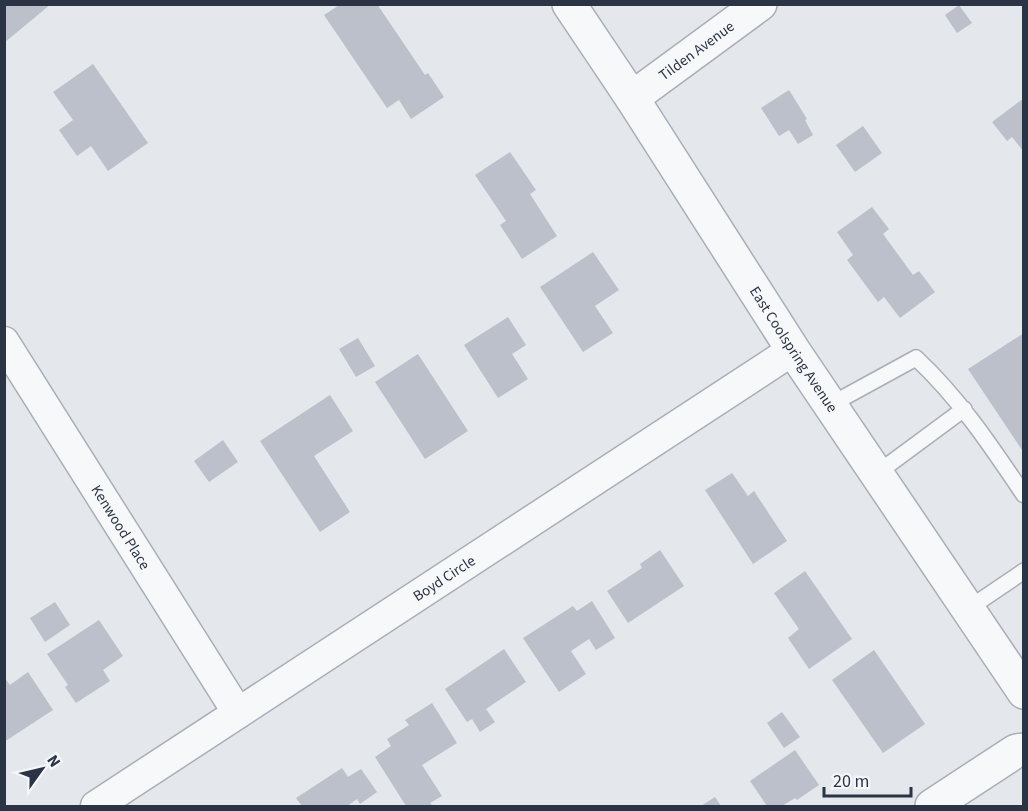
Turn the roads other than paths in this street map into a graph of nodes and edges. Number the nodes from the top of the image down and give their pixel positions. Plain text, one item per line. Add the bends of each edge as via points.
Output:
1 (569, 4) edge
2 (760, 4) edge
3 (632, 98) junction
4 (4, 342) edge
5 (793, 350) junction
6 (830, 405) junction
7 (964, 409) junction
8 (876, 474) junction
9 (1023, 495) edge
10 (1023, 571) edge
11 (968, 609) junction
12 (1023, 692) edge
13 (238, 713) junction
14 (1023, 750) edge
15 (96, 807) edge
16 (932, 807) edge

1 - 3 street, East Coolspring Avenue
2 - 3 street, Tilden Avenue
3 - 5 street, East Coolspring Avenue
4 - 13 street, Kenwood Place
5 - 6 street, East Coolspring Avenue
5 - 13 street, Boyd Circle
6 - 7 lane via 916,358
6 - 8 street, East Coolspring Avenue
7 - 8 lane
7 - 9 lane
8 - 11 street, East Coolspring Avenue
10 - 11 lane
11 - 12 street, East Coolspring Avenue
13 - 15 street, Boyd Circle
14 - 16 street

